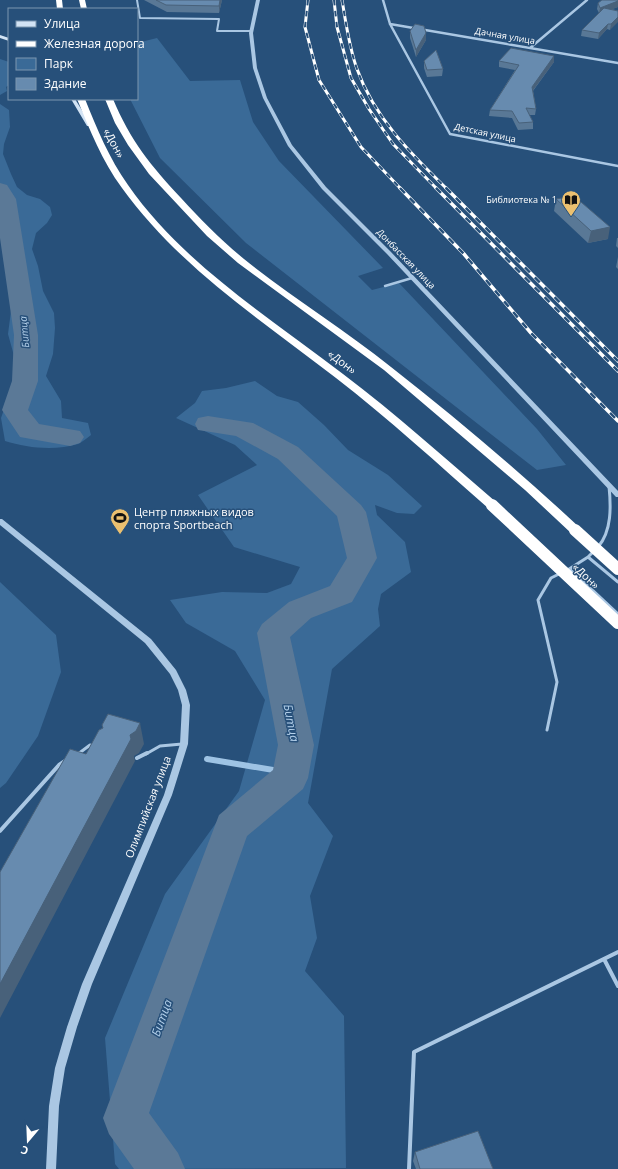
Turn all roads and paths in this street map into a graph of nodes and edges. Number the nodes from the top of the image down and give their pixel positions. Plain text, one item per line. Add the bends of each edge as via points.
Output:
1 (258, 0) edge
2 (383, 0) edge
3 (587, 0) edge
4 (138, 9) edge
5 (390, 24) junction
6 (251, 31) junction
7 (530, 48) junction
8 (618, 63) edge
9 (74, 100) edge
10 (81, 100) edge
11 (109, 100) edge
12 (89, 125) junction
13 (618, 166) edge
14 (412, 278) junction
15 (385, 286) dead end
16 (609, 486) junction
17 (618, 495) edge
18 (0, 521) edge
19 (588, 557) junction
20 (570, 569) junction
21 (618, 569) edge
22 (618, 582) edge
23 (618, 614) edge
24 (618, 623) edge
25 (547, 730) dead end
26 (184, 744) junction
27 (100, 748) edge
28 (137, 758) dead end
29 (0, 832) edge
30 (618, 952) edge
31 (604, 959) junction
32 (618, 986) edge
33 (51, 1169) edge
34 (410, 1169) edge

1 - 6 street, Донбасская улица
2 - 5 street, Детская улица
3 - 7 street
4 - 6 lane via 140,18 219,19 216,31
5 - 7 street, Дачная улица
5 - 13 street, Детская улица via 450,134
6 - 14 street, Донбасская улица via 255,68 265,98 290,145 324,188
7 - 8 street, Дачная улица
9 - 12 main road
10 - 12 highway, «Дон»
11 - 21 highway, «Дон», bridge via 132,145 152,172 210,234 241,261 387,368 529,487
12 - 24 highway, «Дон», bridge via 128,193 164,236 204,273 408,431 492,505
14 - 15 lane
14 - 16 street, Донбасская улица
16 - 17 street, Донбасская улица
16 - 19 lane via 611,504 606,539
18 - 26 street, Олимпийская улица via 148,641 162,657 182,690 186,705
19 - 20 lane
19 - 22 lane
20 - 23 lane
20 - 25 lane via 551,578 538,600 557,682
26 - 28 lane via 160,746
26 - 33 street, Олимпийская улица via 168,795 87,984 72,1027 60,1068 54,1106
27 - 29 lane via 90,745 59,765
30 - 31 lane
31 - 32 lane
31 - 34 lane via 414,1052

